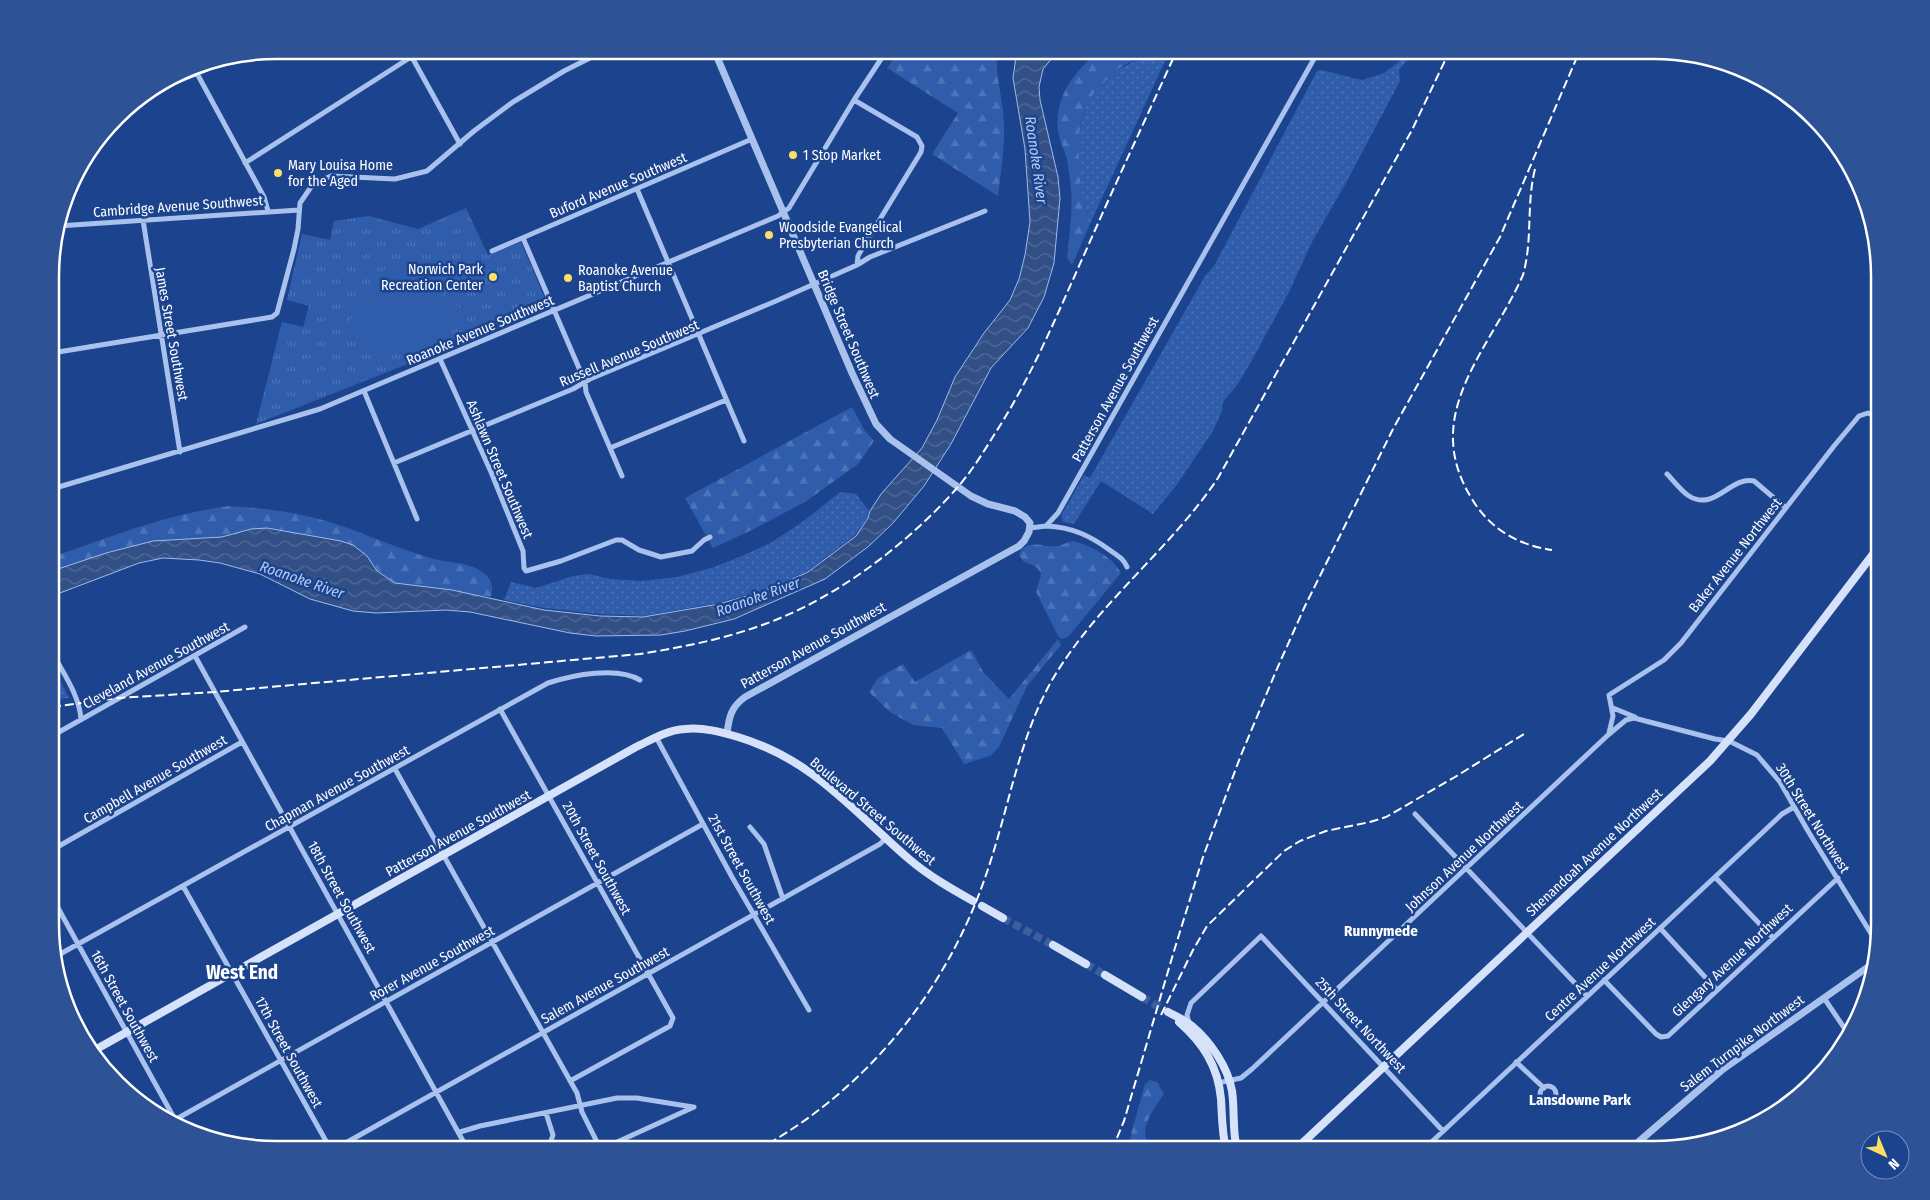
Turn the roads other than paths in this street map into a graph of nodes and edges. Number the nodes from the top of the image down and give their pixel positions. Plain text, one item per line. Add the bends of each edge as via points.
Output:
1 (408, 59) edge
2 (412, 59) edge
3 (588, 59) edge
4 (718, 59) edge
5 (881, 59) edge
6 (1314, 59) edge
7 (196, 73) edge
8 (854, 100) junction
9 (752, 139) junction
10 (460, 144) junction
11 (246, 163) junction
12 (637, 189) junction
13 (299, 210) junction
14 (268, 211) junction
15 (984, 211) dead end
16 (784, 213) junction
17 (143, 220) junction
18 (65, 226) edge
19 (523, 238) junction
20 (492, 251) dead end
21 (668, 262) junction
22 (857, 265) junction
23 (814, 284) junction
24 (554, 310) junction
25 (161, 335) junction
26 (698, 335) junction
27 (59, 352) edge
28 (440, 359) junction
29 (584, 382) junction
30 (364, 391) junction
31 (726, 400) junction
32 (1871, 413) edge
33 (472, 431) junction
34 (744, 441) dead end
35 (610, 448) junction
36 (180, 452) junction
37 (394, 463) junction
38 (1667, 474) dead end
39 (622, 476) dead end
40 (59, 487) edge
41 (1786, 508) junction
42 (417, 519) dead end
43 (1046, 526) junction
44 (1030, 528) junction
45 (710, 537) dead end
46 (1871, 557) edge
47 (1127, 567) dead end
48 (245, 627) dead end
49 (195, 656) junction
50 (59, 665) edge
51 (640, 680) dead end
52 (1613, 708) junction
53 (500, 709) junction
54 (81, 720) junction
55 (1645, 720) junction
56 (59, 732) edge
57 (728, 734) junction
58 (1608, 735) junction
59 (656, 737) junction
60 (1728, 741) junction
61 (242, 742) junction
62 (394, 769) junction
63 (550, 796) junction
64 (1794, 807) junction
65 (1416, 814) dead end
66 (703, 824) junction
67 (290, 827) junction
68 (750, 827) dead end
69 (886, 838) junction
70 (59, 846) edge
71 (444, 855) junction
72 (1467, 868) junction
73 (1715, 877) junction
74 (1838, 878) junction
75 (598, 883) junction
76 (183, 886) junction
77 (783, 899) junction
78 (972, 901) dead end
79 (982, 906) dead end
80 (59, 911) edge
81 (338, 914) junction
82 (754, 915) junction
83 (1004, 918) tunnel mouth
84 (1660, 928) junction
85 (1527, 932) junction
86 (1871, 933) edge
87 (1773, 938) junction
88 (492, 942) junction
89 (78, 945) junction
90 (1054, 945) tunnel mouth
91 (61, 954) edge
92 (1086, 964) tunnel mouth
93 (1867, 968) edge
94 (232, 973) junction
95 (648, 974) junction
96 (1105, 975) tunnel mouth
97 (1604, 980) junction
98 (1717, 990) junction
99 (1587, 996) junction
100 (1142, 997) tunnel mouth
101 (1824, 998) junction
102 (387, 1001) junction
103 (1324, 1003) junction
104 (809, 1010) dead end
105 (1190, 1024) junction
106 (1845, 1028) edge
107 (127, 1032) junction
108 (543, 1033) junction
109 (97, 1049) edge
110 (281, 1060) junction
111 (1516, 1062) junction
112 (1384, 1066) junction
113 (570, 1081) junction
114 (1230, 1081) junction
115 (1218, 1083) junction
116 (1544, 1088) dead end
117 (437, 1092) junction
118 (581, 1106) junction
119 (546, 1113) junction
120 (171, 1114) edge
121 (180, 1119) edge
122 (1443, 1131) junction
123 (460, 1132) junction
124 (327, 1141) edge
125 (348, 1141) edge
126 (464, 1141) edge
127 (550, 1141) edge
128 (596, 1141) edge
129 (619, 1141) edge
130 (1225, 1141) edge
131 (1236, 1141) edge
132 (1305, 1141) edge
133 (1432, 1141) edge
134 (1639, 1141) edge

1 - 11 street
2 - 10 street
3 - 10 street via 513,102
4 - 9 street, Bridge Street Southwest
5 - 8 street
6 - 43 street, Patterson Avenue Southwest via 1087,464 1058,513
7 - 11 street
8 - 16 street
8 - 22 street via 917,137 922,149 863,247
9 - 12 street, Buford Avenue Southwest
9 - 16 street, Bridge Street Southwest
10 - 13 street via 435,167 420,175 382,180 334,175 324,177 307,190
11 - 14 street
12 - 19 street, Buford Avenue Southwest
12 - 21 street
13 - 14 street, Cambridge Avenue Southwest
13 - 25 street via 294,249 275,316
14 - 17 street, Cambridge Avenue Southwest
15 - 22 street, Russell Avenue Southwest
16 - 21 street, Roanoke Avenue Southwest
16 - 23 street, Bridge Street Southwest
17 - 18 street, Cambridge Avenue Southwest
17 - 25 street, James Street Southwest
19 - 20 street, Buford Avenue Southwest
19 - 24 street
21 - 24 street, Roanoke Avenue Southwest
21 - 26 street
22 - 23 street, Russell Avenue Southwest
23 - 26 street, Russell Avenue Southwest
23 - 44 street, Bridge Street Southwest via 870,413 887,437 981,501 1020,514 1028,520
24 - 28 street, Roanoke Avenue Southwest
24 - 29 street
25 - 27 street
25 - 36 street, James Street Southwest
26 - 29 street, Russell Avenue Southwest
26 - 31 street
28 - 30 street, Roanoke Avenue Southwest
28 - 33 street, Ashlawn Street Southwest
29 - 33 street, Russell Avenue Southwest
29 - 35 street
30 - 36 street, Roanoke Avenue Southwest via 306,414
30 - 37 street
31 - 34 street
31 - 35 street
32 - 41 street, Baker Avenue Northwest via 1859,416
33 - 37 street, Russell Avenue Southwest
33 - 45 street, Ashlawn Street Southwest via 523,551 526,571 616,540 661,558 692,551
35 - 39 street
36 - 40 street, Roanoke Avenue Southwest
37 - 42 street
38 - 41 street via 1684,492 1700,500 1714,498 1739,482 1754,481
41 - 52 street, Baker Avenue Northwest via 1681,643 1664,660 1609,695
43 - 44 street
43 - 47 street via 1068,528 1090,537 1122,559
44 - 57 street, Patterson Avenue Southwest via 1019,546 745,697 730,714
46 - 60 main road, Shenandoah Avenue Northwest
48 - 49 street, Cleveland Avenue Southwest
49 - 54 street, Cleveland Avenue Southwest
49 - 61 street, 18th Street Southwest
50 - 54 street via 76,696
51 - 53 street, Chapman Avenue Southwest via 620,673 570,677 548,683
52 - 55 street, 30th Street Northwest
52 - 58 street
53 - 62 street, Chapman Avenue Southwest
53 - 63 street, 20th Street Southwest
54 - 56 street, Cleveland Avenue Southwest
55 - 58 street, 30th Street Northwest via 1626,720
55 - 60 street, 30th Street Northwest
57 - 59 main road, Patterson Avenue Southwest via 685,727
57 - 69 main road, Boulevard Street Southwest via 771,749 806,769
58 - 72 street, Johnson Avenue Northwest
59 - 63 main road, Patterson Avenue Southwest
59 - 66 street, 21st Street Southwest
60 - 64 street, 30th Street Northwest via 1749,750 1764,762
60 - 85 main road, Shenandoah Avenue Northwest
61 - 67 street, 18th Street Southwest
61 - 70 street, Campbell Avenue Southwest
62 - 67 street, Chapman Avenue Southwest
62 - 71 street
63 - 71 main road, Patterson Avenue Southwest
63 - 75 street, 20th Street Southwest
64 - 73 street, Centre Avenue Northwest via 1782,814
64 - 74 street, 30th Street Northwest
65 - 72 street
66 - 75 street, Rorer Avenue Southwest
66 - 82 street, 21st Street Southwest
67 - 76 street, Chapman Avenue Southwest
67 - 81 street, 18th Street Southwest
68 - 77 street via 764,844
69 - 77 street, Salem Avenue Southwest
69 - 78 main road, Boulevard Street Southwest via 930,876
71 - 81 main road, Patterson Avenue Southwest
71 - 88 street
72 - 85 street
72 - 103 street, Johnson Avenue Northwest
73 - 84 street, Centre Avenue Northwest
73 - 87 street
74 - 86 street, 30th Street Northwest
74 - 87 street, Glengary Avenue Northwest
75 - 88 street, Rorer Avenue Southwest
75 - 95 street, 20th Street Southwest
76 - 89 street, Chapman Avenue Southwest
76 - 94 street, 17th Street Southwest
77 - 82 street, Salem Avenue Southwest
79 - 83 main road
80 - 89 street, 16th Street Southwest
81 - 94 main road, Patterson Avenue Southwest
81 - 102 street, 18th Street Southwest
82 - 95 street, Salem Avenue Southwest
82 - 104 street, 21st Street Southwest
84 - 97 street, Centre Avenue Northwest
84 - 98 street
85 - 99 street
85 - 112 main road, Shenandoah Avenue Northwest
87 - 98 street, Glengary Avenue Northwest
88 - 102 street, Rorer Avenue Southwest
88 - 108 street
89 - 91 street, Chapman Avenue Southwest
89 - 107 street, 16th Street Southwest
90 - 92 main road
93 - 101 street, Salem Turnpike Northwest
94 - 107 main road, Patterson Avenue Southwest
94 - 110 street, 17th Street Southwest
95 - 108 street, Salem Avenue Southwest
95 - 113 street, 20th Street Southwest via 673,1018 670,1026
96 - 100 main road
97 - 98 street, Glengary Avenue Northwest via 1656,1034 1665,1037
97 - 99 street, Centre Avenue Northwest
99 - 111 street, Centre Avenue Northwest
101 - 106 street
101 - 134 street, Salem Turnpike Northwest via 1722,1070
102 - 110 street, Rorer Avenue Southwest
102 - 117 street, 18th Street Southwest
103 - 105 street, 25th Street Northwest via 1261,936 1191,1003 1187,1015
103 - 112 street, 25th Street Northwest
103 - 114 street, Johnson Avenue Northwest via 1252,1069
105 - 114 main road via 1211,1046
105 - 115 main road via 1168,1012 1201,1044
107 - 109 main road, Patterson Avenue Southwest
107 - 120 street, 16th Street Southwest
108 - 113 street
108 - 117 street, Salem Avenue Southwest
110 - 121 street, Rorer Avenue Southwest
110 - 124 street, 17th Street Southwest
111 - 116 street
111 - 122 street, Centre Avenue Northwest
112 - 122 street, 25th Street Northwest
112 - 132 main road, Shenandoah Avenue Northwest
113 - 118 street
114 - 115 street, Johnson Avenue Northwest
114 - 131 main road
115 - 130 main road
117 - 123 street, 18th Street Southwest
117 - 125 street, Salem Avenue Southwest
118 - 119 street
118 - 128 street
118 - 129 street via 626,1098 694,1107
119 - 123 street
119 - 127 street via 553,1135
122 - 133 street, Centre Avenue Northwest
123 - 126 street, 18th Street Southwest

